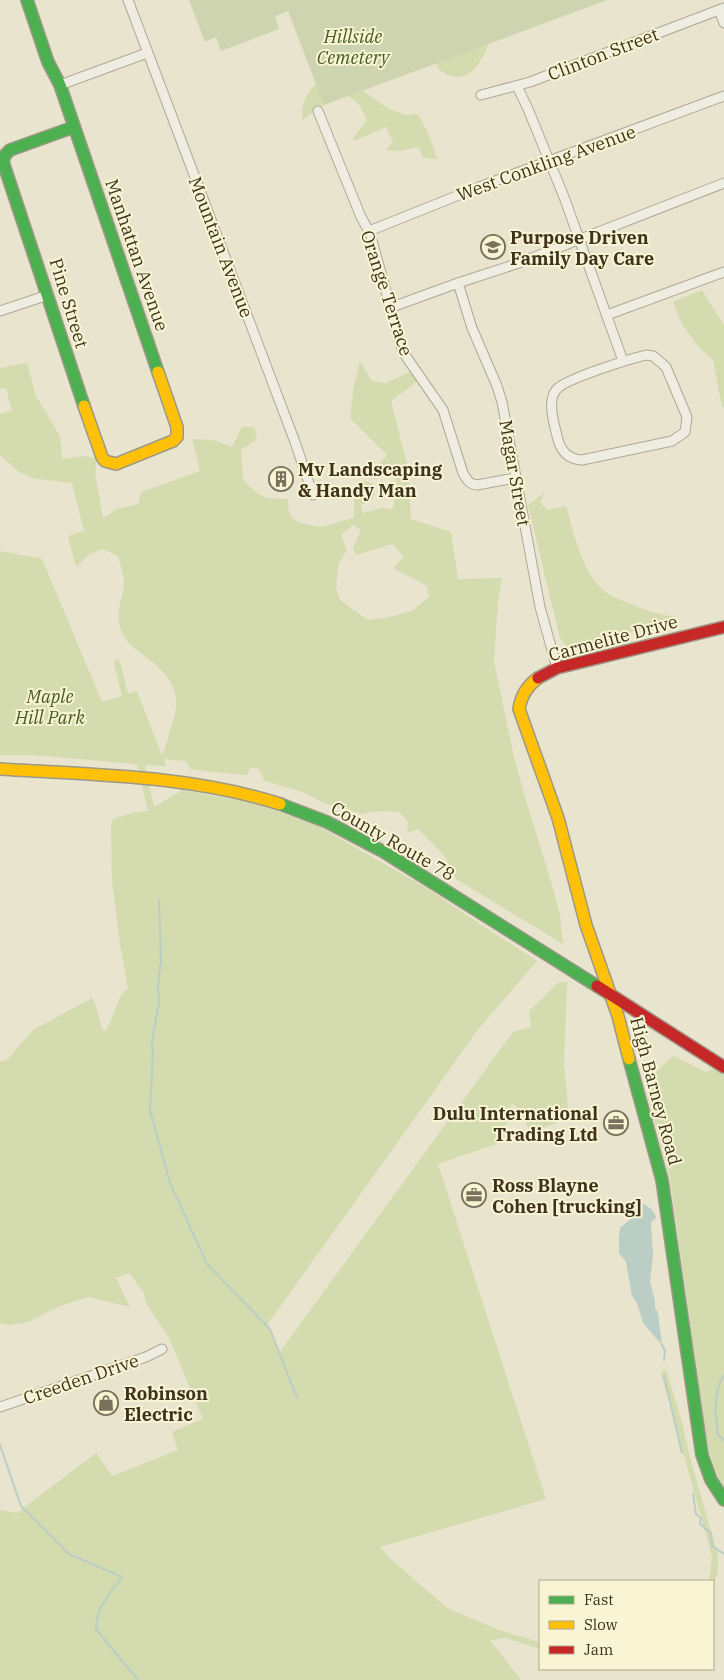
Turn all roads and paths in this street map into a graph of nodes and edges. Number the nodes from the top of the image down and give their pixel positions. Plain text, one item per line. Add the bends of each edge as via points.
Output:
1 (27, 0) edge
2 (128, 0) edge
3 (721, 9) edge
4 (724, 23) edge
5 (147, 53) junction
6 (60, 85) junction
7 (517, 86) junction
8 (481, 95) dead end
9 (724, 96) edge
10 (318, 110) dead end
11 (74, 126) junction
12 (550, 161) junction
13 (724, 183) edge
14 (369, 231) junction
15 (579, 239) junction
16 (724, 272) edge
17 (458, 283) junction
18 (48, 295) junction
19 (392, 307) junction
20 (0, 311) edge
21 (607, 314) junction
22 (623, 361) junction
23 (106, 461) joint
24 (515, 478) junction
25 (313, 495) dead end
26 (724, 627) edge
27 (557, 668) junction
28 (520, 698) joint
29 (0, 769) edge
30 (610, 994) junction
31 (724, 1067) edge
32 (162, 1349) dead end
33 (0, 1407) edge
34 (724, 1500) edge

1 - 6 street, Manhattan Avenue via 48,62
2 - 5 street, Mountain Avenue
3 - 4 street
3 - 7 street, Clinton Street
5 - 6 street
5 - 25 street, Mountain Avenue
6 - 11 street, Manhattan Avenue
7 - 8 street, Clinton Street
7 - 12 street
9 - 12 street, West Conkling Avenue
10 - 14 street, Orange Terrace
11 - 18 street, Pine Street via 17,147 5,155 3,162
11 - 23 street, Manhattan Avenue via 177,427 177,437 162,446 116,464
12 - 14 street, West Conkling Avenue
12 - 15 street
13 - 15 street
14 - 19 street, Orange Terrace
15 - 17 street
15 - 21 street
16 - 21 street
17 - 19 street
17 - 24 street, Magar Street via 502,402
18 - 20 street
18 - 23 street, Pine Street via 90,425
19 - 24 street, Orange Terrace via 401,346 443,410 467,481 477,485
21 - 22 street
22 - 22 street via 646,355 664,363 687,416 685,432 672,441 582,460 568,457 557,438 552,406 555,391 562,385
24 - 27 street, Magar Street via 540,607
26 - 27 street, Carmelite Drive
27 - 28 street, Carmelite Drive via 528,686
28 - 30 street, High Barney Road via 519,709 552,798 586,925
29 - 30 street, County Route 78 via 205,786 269,800 316,817 368,844
30 - 31 street, County Route 78
30 - 34 street, High Barney Road via 662,1180 702,1455 711,1480
32 - 33 street, Creeden Drive

